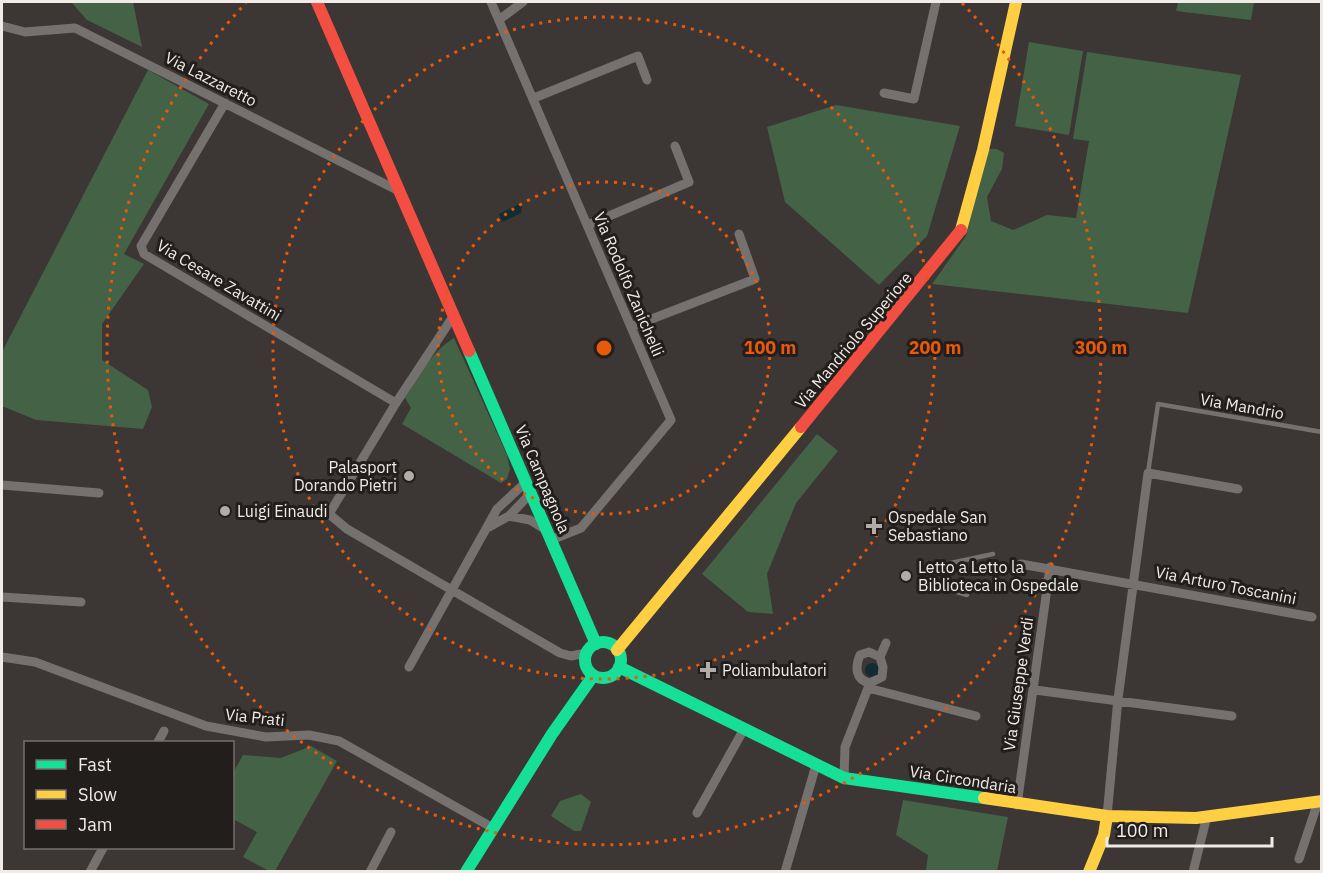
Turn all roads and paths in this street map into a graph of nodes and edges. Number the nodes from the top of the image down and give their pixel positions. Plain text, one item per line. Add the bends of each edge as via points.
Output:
1 (317, 2) edge
2 (491, 2) edge
3 (523, 2) edge
4 (936, 2) edge
5 (1015, 2) edge
6 (500, 19) junction
7 (2, 26) edge
8 (647, 80) dead end
9 (884, 93) dead end
10 (534, 98) junction
11 (225, 103) junction
12 (675, 146) dead end
13 (399, 191) junction
14 (588, 225) junction
15 (739, 234) dead end
16 (454, 315) junction
17 (631, 327) junction
18 (460, 328) junction
19 (444, 333) junction
20 (396, 403) junction
21 (1158, 404) joint
22 (1322, 432) edge
23 (1148, 473) junction
24 (2, 484) edge
25 (528, 487) junction
26 (1238, 489) dead end
27 (99, 493) dead end
28 (509, 516) junction
29 (489, 527) junction
30 (548, 535) junction
31 (993, 554) dead end
32 (946, 564) dead end
33 (1021, 564) dead end
34 (1050, 567) junction
35 (1134, 582) junction
36 (946, 589) dead end
37 (454, 590) junction
38 (967, 595) dead end
39 (2, 597) edge
40 (81, 602) dead end
41 (1312, 617) dead end
42 (886, 643) dead end
43 (596, 644) junction
44 (617, 650) junction
45 (586, 653) junction
46 (2, 657) edge
47 (880, 657) junction
48 (619, 667) junction
49 (409, 668) dead end
50 (593, 675) junction
51 (869, 686) junction
52 (1035, 690) dead end
53 (1118, 699) junction
54 (976, 716) dead end
55 (1232, 716) dead end
56 (744, 729) junction
57 (164, 731) dead end
58 (159, 741) edge
59 (816, 765) junction
60 (844, 778) junction
61 (1320, 802) edge
62 (1017, 805) junction
63 (697, 813) dead end
64 (1107, 816) junction
65 (1207, 816) junction
66 (493, 828) junction
67 (391, 832) dead end
68 (102, 849) edge
69 (1299, 859) dead end
70 (466, 871) edge
71 (90, 872) edge
72 (370, 872) edge
73 (785, 872) edge
74 (1089, 872) edge
75 (1193, 872) edge

1 - 13 street, Via Campagnola
2 - 6 street, Via Rodolfo Zanichelli
3 - 6 street
4 - 9 street via 914,99
5 - 44 street, Via Mandriolo Superiore via 960,235
6 - 10 street, Via Rodolfo Zanichelli
7 - 11 street, Via Lazzaretto via 25,32 75,28
8 - 10 street via 639,56
10 - 14 street, Via Rodolfo Zanichelli
11 - 13 street, Via Lazzaretto
11 - 20 street, Via Cesare Zavattini via 141,246 144,254
12 - 14 street via 689,182
13 - 16 street, Via Campagnola
14 - 17 street, Via Rodolfo Zanichelli
15 - 17 street via 755,279
16 - 18 street, Via Campagnola
16 - 19 street
17 - 30 street, Via Rodolfo Zanichelli via 671,420 581,528
18 - 19 street
18 - 25 street, Via Campagnola
19 - 20 street
20 - 37 street via 329,514 347,529
21 - 22 lane, Via Mandrio
21 - 23 lane, Via Arturo Toscanini
23 - 26 street
23 - 35 street, Via Arturo Toscanini
24 - 27 street
25 - 28 street
25 - 29 street via 497,509
25 - 30 street, Via Campagnola
28 - 29 street
28 - 30 street via 530,520
29 - 37 street
30 - 43 street, Via Campagnola
31 - 32 lane
33 - 34 street, Via Arturo Toscanini
34 - 35 street, Via Arturo Toscanini
34 - 62 street, Via Giuseppe Verdi
35 - 41 street, Via Arturo Toscanini
35 - 53 street, Via Arturo Toscanini
36 - 38 lane
37 - 45 street via 560,653
37 - 49 street
39 - 40 street
42 - 47 street
43 - 44 street via 606,643
43 - 45 street
44 - 48 street
45 - 50 street via 585,665
46 - 66 street, Via Prati via 35,662 206,726 266,737 309,735 339,741
47 - 51 street via 882,677
47 - 51 street via 868,651 860,655 856,665 857,675
48 - 50 street via 608,677
48 - 56 street, Via Circondaria
50 - 66 street
51 - 54 street
51 - 60 street via 845,747
52 - 53 street
53 - 55 street
53 - 64 street, Via Arturo Toscanini
56 - 59 street, Via Circondaria
56 - 63 street
57 - 58 street
59 - 60 street, Via Circondaria
59 - 73 street
60 - 62 street, Via Circondaria
61 - 65 street, Via Circondaria
61 - 69 street
62 - 64 street, Via Circondaria
64 - 65 street, Via Circondaria
64 - 74 street via 1104,836
65 - 75 street
66 - 70 street
67 - 72 street
68 - 71 street

